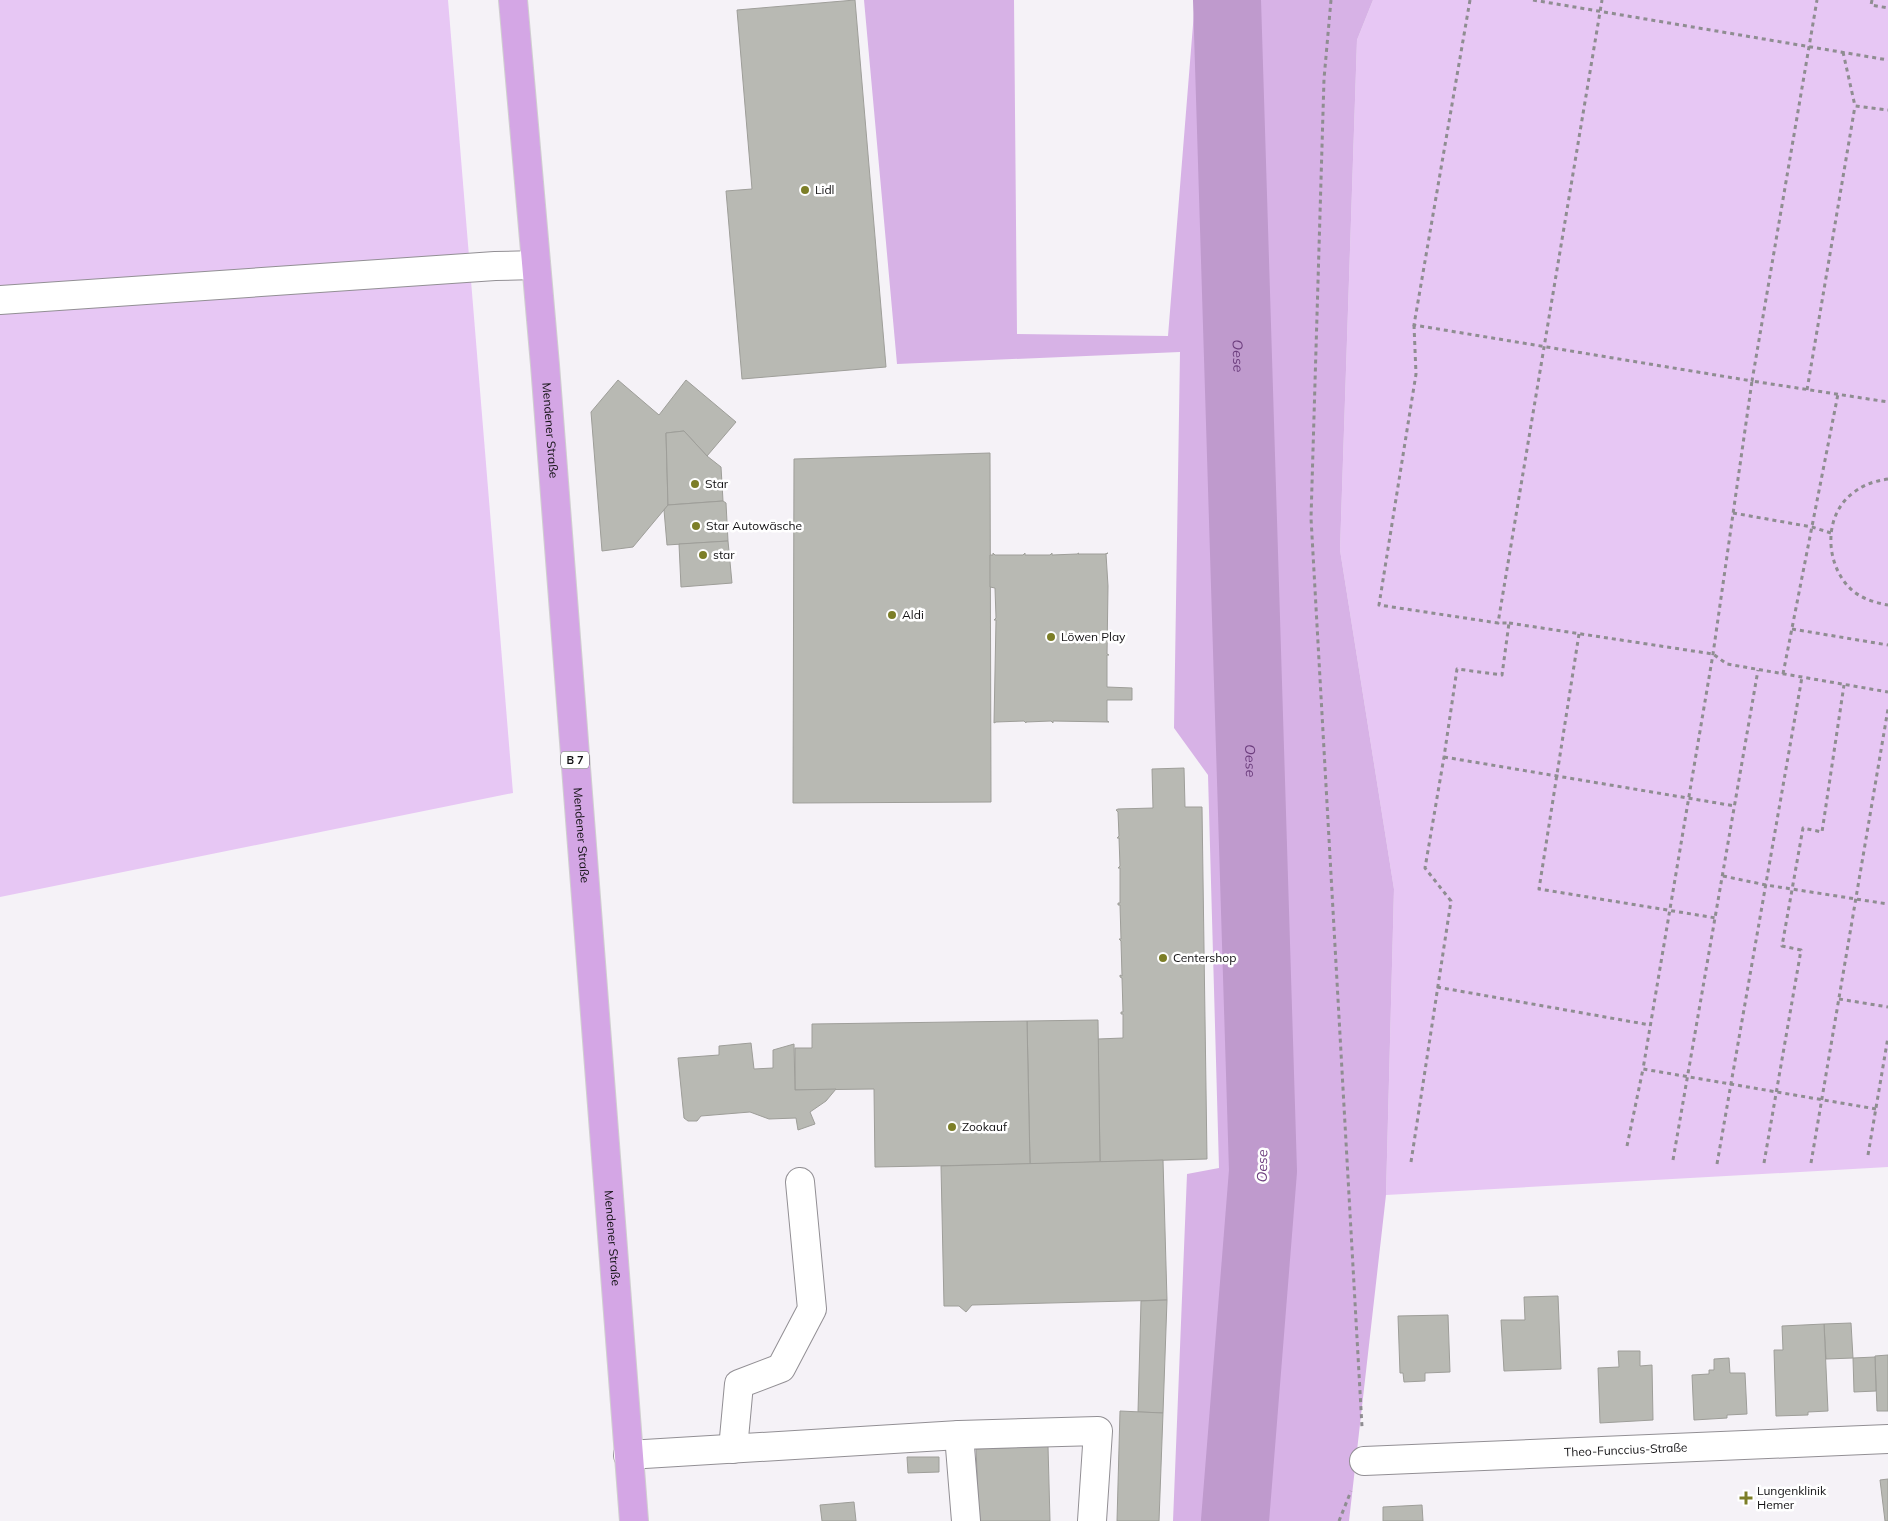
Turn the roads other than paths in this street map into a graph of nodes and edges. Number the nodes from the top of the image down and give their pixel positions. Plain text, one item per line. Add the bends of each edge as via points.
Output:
1 (514, 0) edge
2 (536, 265) junction
3 (0, 300) edge
4 (800, 1182) dead end
5 (959, 1435) junction
6 (1888, 1439) edge
7 (732, 1449) junction
8 (628, 1454) junction
9 (1364, 1461) road end
10 (634, 1521) edge
11 (966, 1521) edge
12 (1092, 1521) edge

1 - 2 main road, Mendener Straße / B 7
2 - 3 street
2 - 8 main road, Mendener Straße / B 7
4 - 7 street via 812,1309 781,1368 739,1384
5 - 7 street
5 - 11 street
5 - 12 street via 1098,1431
6 - 9 street, Theo-Funccius-Straße
7 - 8 street
8 - 10 main road, Mendener Straße / B 7

